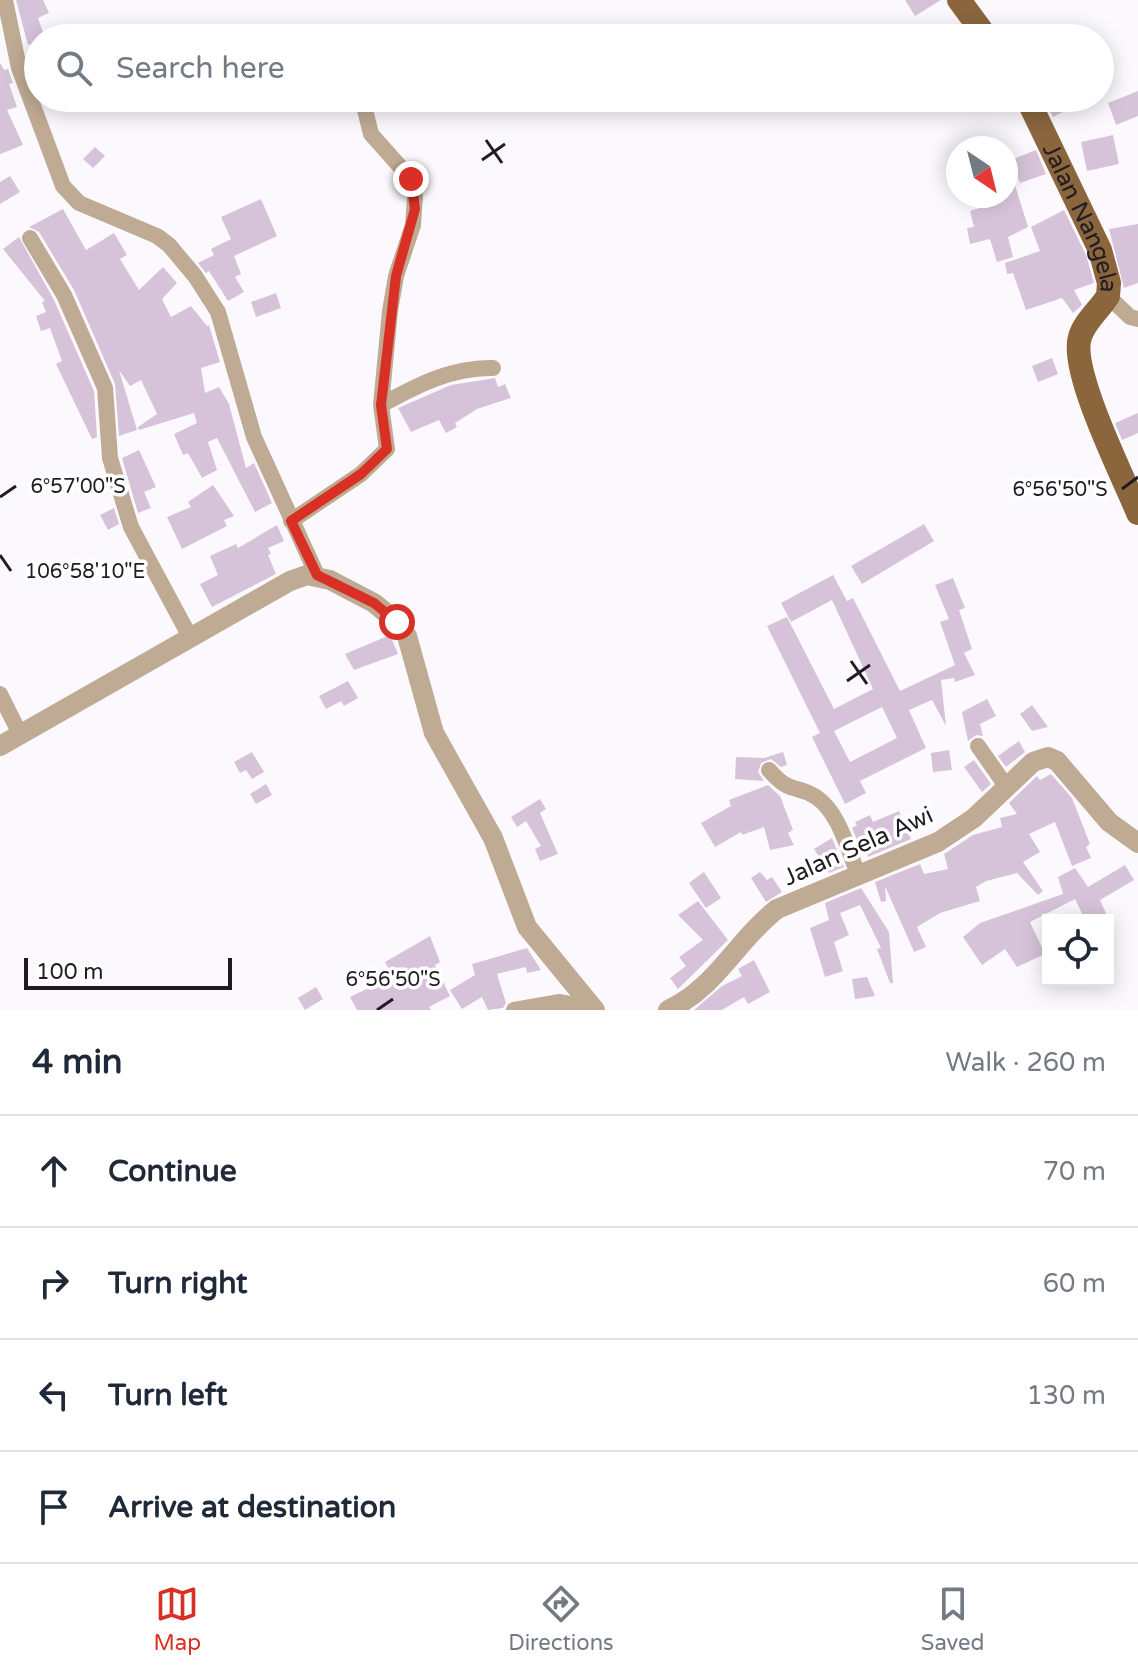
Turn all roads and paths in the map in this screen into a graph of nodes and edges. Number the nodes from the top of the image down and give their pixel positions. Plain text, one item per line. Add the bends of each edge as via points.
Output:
1 (5, 0) edge
2 (959, 0) edge
3 (977, 24) edge
4 (24, 83) edge
5 (34, 112) edge
6 (366, 112) edge
7 (1034, 112) edge
8 (30, 238) dead end
9 (1108, 296) junction
10 (1138, 319) edge
11 (493, 368) dead end
12 (381, 405) junction
13 (1138, 513) edge
14 (291, 521) junction
15 (317, 575) junction
16 (190, 637) junction
17 (0, 694) edge
18 (20, 734) junction
19 (0, 746) edge
20 (978, 746) dead end
21 (769, 770) dead end
22 (1006, 786) junction
23 (1138, 843) edge
24 (858, 874) junction
25 (594, 1009) edge
26 (514, 1010) edge
27 (668, 1010) edge

1 - 4 street
2 - 3 main road
5 - 14 street via 63,186 79,203 157,236 211,298 254,437
6 - 12 street via 371,134 411,179 415,209 396,276
7 - 9 main road, Jalan Nangela via 1100,250
8 - 16 street via 64,295 105,388 110,458 131,527
9 - 10 street
9 - 13 main road, Jalan Nangela via 1080,335 1079,355 1095,412
11 - 12 street via 426,381
12 - 14 street via 386,453
14 - 15 street
15 - 16 street via 290,581
15 - 25 street via 374,603 407,636 434,733 493,838 527,927
16 - 18 street
17 - 18 street
18 - 19 street
20 - 22 street
21 - 24 street via 783,785 822,801
22 - 23 street, Jalan Sela Awi via 1033,762 1053,759 1109,822
22 - 24 street, Jalan Sela Awi via 974,818 938,842
24 - 27 street, Jalan Sela Awi via 777,909 706,986
25 - 26 street via 560,1002

